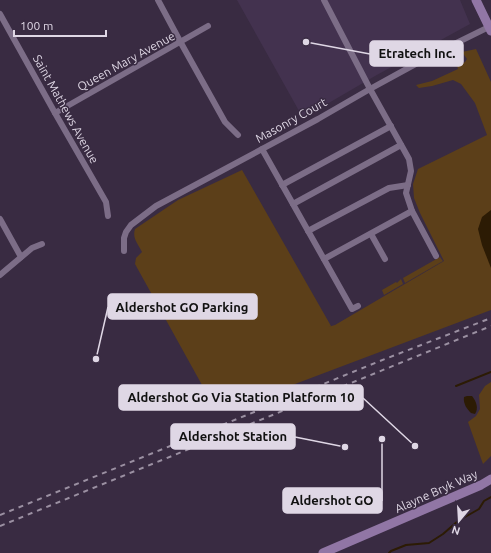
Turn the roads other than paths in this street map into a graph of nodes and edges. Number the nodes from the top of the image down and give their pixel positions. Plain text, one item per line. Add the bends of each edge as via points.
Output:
1 (158, 0) edge
2 (324, 0) edge
3 (476, 0) edge
4 (0, 14) edge
5 (208, 26) dead end
6 (490, 28) edge
7 (180, 43) junction
8 (370, 89) junction
9 (55, 113) junction
10 (391, 126) junction
11 (238, 135) dead end
12 (401, 145) junction
13 (262, 149) junction
14 (282, 185) junction
15 (408, 185) junction
16 (293, 204) junction
17 (412, 211) junction
18 (108, 216) dead end
19 (0, 219) edge
20 (308, 231) junction
21 (371, 234) junction
22 (42, 244) dead end
23 (124, 251) dead end
24 (436, 256) dead end
25 (21, 257) junction
26 (324, 259) junction
27 (384, 259) dead end
28 (0, 275) edge
29 (358, 306) dead end
30 (491, 479) edge
31 (323, 553) edge

1 - 7 street
2 - 8 street
3 - 6 street
4 - 9 street, Saint Mathews Avenue
5 - 7 street, Queen Mary Avenue
6 - 8 street, Masonry Court via 432,55
7 - 9 street, Queen Mary Avenue
7 - 11 street via 225,122
8 - 10 street
8 - 13 street, Masonry Court
9 - 18 street, Saint Mathews Avenue via 106,202
10 - 12 street
10 - 14 street
12 - 15 street via 409,159 411,171
12 - 16 street
13 - 14 street
13 - 23 street, Masonry Court via 156,206 128,229 124,238
14 - 16 street
15 - 17 street via 406,193
15 - 20 street via 388,188
16 - 20 street
17 - 21 street
17 - 24 street
19 - 25 street
20 - 26 street
21 - 26 street
21 - 27 street
22 - 25 street
25 - 28 street
26 - 29 street via 352,309
30 - 31 street, Alayne Bryk Way

